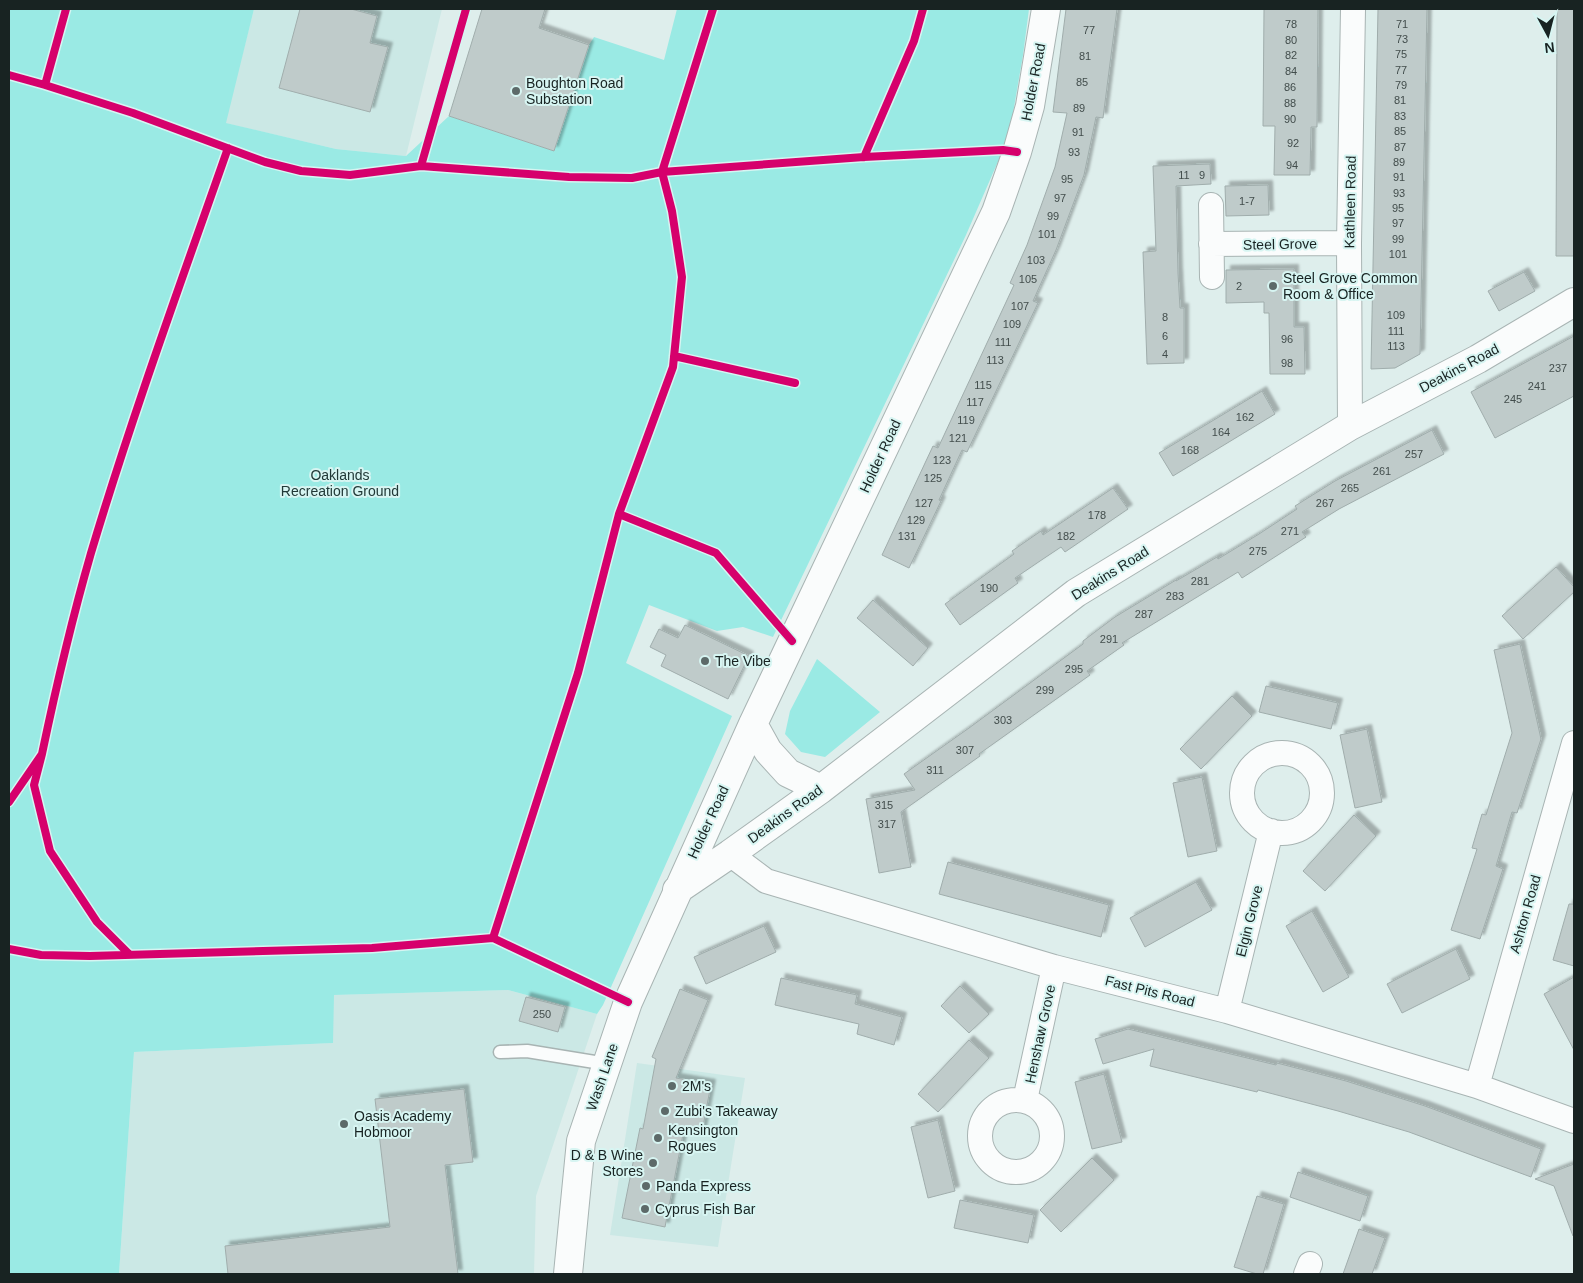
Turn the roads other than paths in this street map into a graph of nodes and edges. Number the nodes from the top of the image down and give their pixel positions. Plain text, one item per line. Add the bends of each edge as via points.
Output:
1 (1046, 9) edge
2 (1352, 9) edge
3 (1211, 205) dead end
4 (1349, 243) junction
5 (1211, 244) junction
6 (1212, 277) dead end
7 (1574, 302) edge
8 (1350, 426) junction
9 (752, 724) junction
10 (1574, 742) edge
11 (821, 789) junction
12 (1271, 831) dead end
13 (730, 854) junction
14 (677, 890) junction
15 (1054, 967) junction
16 (1227, 1011) junction
17 (500, 1052) dead end
18 (607, 1064) junction
19 (1477, 1086) junction
20 (1025, 1100) dead end
21 (1574, 1121) edge
22 (568, 1274) edge

1 - 9 street, Holder Road via 1030,106 996,212
2 - 4 street, Kathleen Road
3 - 5 street
4 - 5 street, Steel Grove
4 - 8 street, Kathleen Road
5 - 6 street
7 - 8 street, Deakins Road via 1478,359
8 - 11 street, Deakins Road via 1076,593
9 - 11 street via 768,751 788,773
9 - 14 street, Holder Road
10 - 19 street, Ashton Road
11 - 13 street, Deakins Road
12 - 16 street, Elgin Grove
13 - 14 street, Deakins Road
13 - 15 street, Fast Pits Road via 766,881
14 - 18 street, Wash Lane via 628,1002
15 - 16 street, Fast Pits Road
15 - 20 street, Henshaw Grove
16 - 19 street, Fast Pits Road
17 - 18 lane via 527,1051
18 - 22 street, Wash Lane via 581,1141
19 - 21 street, Fast Pits Road

